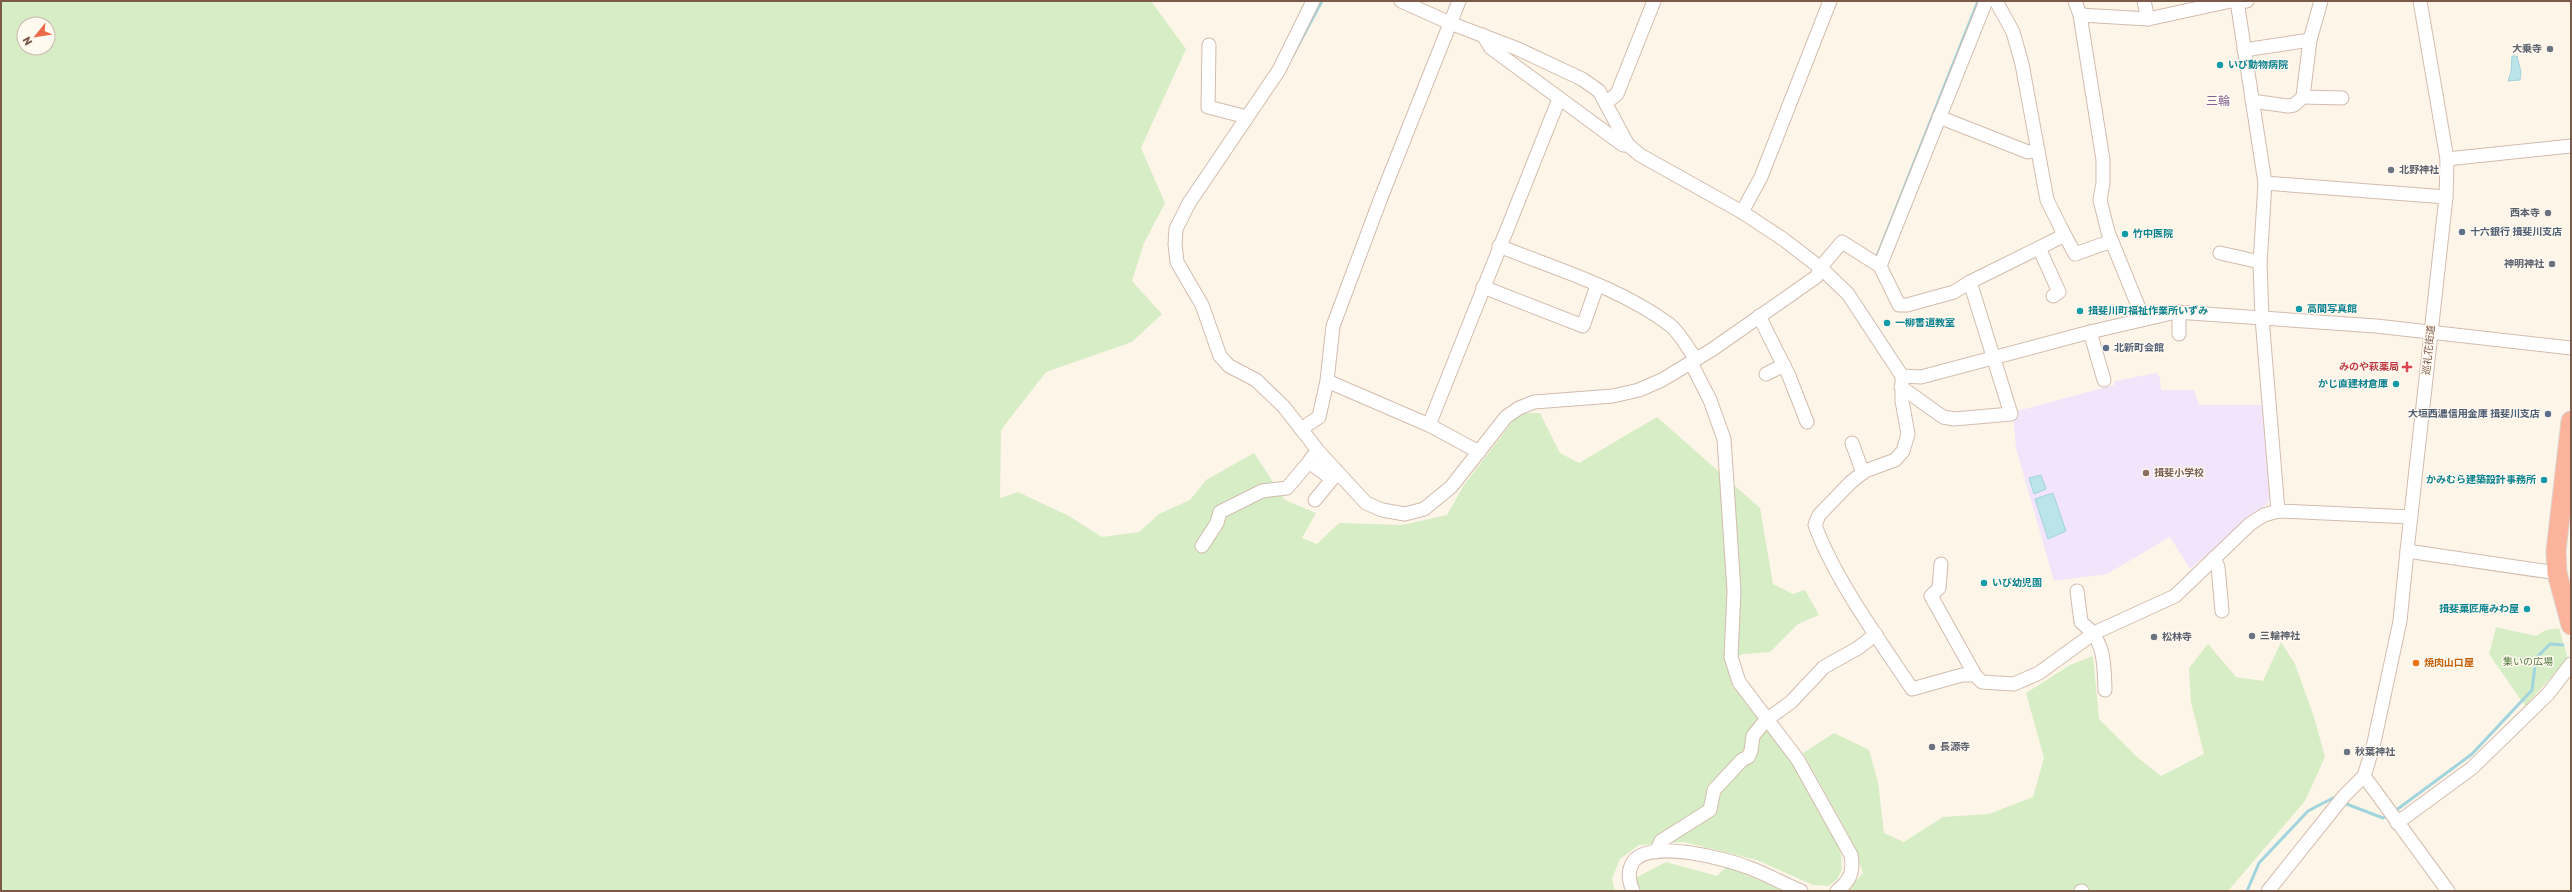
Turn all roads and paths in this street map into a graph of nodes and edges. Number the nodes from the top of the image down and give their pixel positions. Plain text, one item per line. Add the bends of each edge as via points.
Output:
1 (1314, 1) edge
2 (1401, 1) edge
3 (1459, 1) edge
4 (1654, 1) edge
5 (1830, 1) edge
6 (1986, 1) edge
7 (1996, 1) edge
8 (2075, 1) edge
9 (2144, 1) edge
10 (2322, 1) edge
11 (2421, 1) edge
12 (2241, 2) edge
13 (2080, 15) junction
14 (2148, 19) junction
15 (1450, 23) junction
16 (1483, 35) junction
17 (2310, 40) junction
18 (1210, 45) dead end
19 (2244, 50) junction
20 (2303, 97) junction
21 (2342, 98) dead end
22 (1559, 99) junction
23 (2252, 100) junction
24 (1608, 101) dead end
25 (1247, 117) junction
26 (1939, 117) junction
27 (1628, 146) junction
28 (2571, 146) edge
29 (2038, 150) junction
30 (2447, 159) junction
31 (2265, 182) junction
32 (2446, 197) junction
33 (1742, 212) junction
34 (2062, 230) junction
35 (2112, 241) junction
36 (1499, 246) junction
37 (2039, 248) junction
38 (2220, 252) dead end
39 (2260, 262) junction
40 (1880, 266) junction
41 (1822, 269) junction
42 (1970, 282) junction
43 (1597, 286) junction
44 (1483, 287) junction
45 (2052, 296) dead end
46 (2179, 312) junction
47 (1760, 316) junction
48 (2143, 318) junction
49 (2262, 318) junction
50 (2090, 332) junction
51 (2179, 334) dead end
52 (2430, 334) junction
53 (2571, 348) edge
54 (1994, 357) junction
55 (1693, 361) junction
56 (1784, 365) junction
57 (1766, 374) dead end
58 (2104, 380) dead end
59 (1327, 381) junction
60 (1902, 381) junction
61 (2571, 420) edge
62 (1807, 422) dead end
63 (1429, 425) junction
64 (1301, 429) junction
65 (1852, 443) dead end
66 (1318, 450) junction
67 (1479, 452) junction
68 (1309, 462) junction
69 (1863, 473) junction
70 (1336, 476) junction
71 (1315, 500) dead end
72 (2278, 511) junction
73 (2411, 517) junction
74 (1202, 546) dead end
75 (2407, 551) junction
76 (2214, 558) junction
77 (1941, 564) dead end
78 (2564, 574) edge
79 (2077, 592) dead end
80 (2222, 611) dead end
81 (2571, 625) edge
82 (2094, 632) junction
83 (1876, 634) junction
84 (2571, 664) edge
85 (1975, 675) junction
86 (2105, 690) dead end
87 (1770, 719) junction
88 (2364, 776) junction
89 (2396, 821) junction
90 (1656, 852) junction
91 (1633, 891) edge
92 (1801, 891) edge
93 (1836, 891) edge
94 (2268, 891) edge
95 (2448, 891) edge

1 - 25 street via 1279,70
2 - 15 street
3 - 15 street
4 - 24 street via 1617,94
5 - 33 street via 1761,177
6 - 26 street
7 - 29 street via 2013,32 2022,64
8 - 13 street
9 - 14 street
10 - 17 street
11 - 30 street, 巡礼花街道
12 - 14 street via 2231,1
12 - 19 street
13 - 14 street
13 - 35 street via 2103,160 2100,200
15 - 16 street
15 - 59 street via 1333,326
16 - 22 street via 1491,48
16 - 27 street via 1518,48 1582,79 1599,91
17 - 19 street
17 - 20 street
18 - 25 street via 1208,107
19 - 23 street
20 - 21 street
20 - 23 street via 2294,105 2288,106
22 - 27 street
22 - 36 street
23 - 31 street
25 - 64 street via 1190,203 1176,229 1177,262 1202,305 1220,356 1229,366 1256,380
26 - 29 street via 2028,152
26 - 40 street
27 - 33 street
28 - 30 street
29 - 34 street via 2047,200
30 - 32 street, 巡礼花街道
31 - 32 street
31 - 39 street
32 - 52 street, 巡礼花街道
33 - 41 street via 1782,238
34 - 35 street via 2075,254
34 - 37 street via 2062,237
35 - 48 street
36 - 43 street
36 - 44 street
37 - 42 street
37 - 45 street via 2059,292
38 - 39 street
39 - 49 street
40 - 41 street via 1842,242
40 - 42 street via 1899,305 1954,292
41 - 47 street via 1816,277
41 - 60 street via 1848,294
42 - 54 street
43 - 44 street via 1583,326
43 - 55 street via 1636,304 1671,326
44 - 63 street
46 - 48 street
46 - 49 street
46 - 51 street
47 - 55 street
47 - 56 street
48 - 50 street
49 - 52 street via 2376,326
49 - 72 street
50 - 54 street
50 - 58 street
52 - 53 street
52 - 73 street, 巡礼花街道
54 - 60 street
54 - 60 street via 2012,414 1954,419 1943,416
55 - 67 street via 1662,380 1638,390 1613,396 1534,402 1519,408 1506,417
55 - 87 street via 1724,439 1734,591 1731,656 1739,682
56 - 57 street
56 - 62 street
59 - 63 street
59 - 64 street via 1319,417
60 - 69 street via 1908,434 1903,451 1895,460
61 - 78 highway via 2558,529
63 - 67 street
64 - 66 street
65 - 69 street
66 - 68 street
66 - 70 street
67 - 70 street via 1451,487 1424,508 1405,514 1382,510 1366,503
68 - 70 street
68 - 74 street via 1287,488 1262,490 1220,512 1217,523
69 - 83 street via 1820,515 1815,525 1822,544
70 - 71 street
72 - 73 street
72 - 76 street via 2264,515 2250,524
73 - 75 street, 巡礼花街道
75 - 78 street
75 - 88 street, 巡礼花街道 via 2400,621 2373,747
76 - 80 street via 2218,567
76 - 82 street via 2175,596
77 - 85 street via 1939,588 1931,596
78 - 81 highway
79 - 82 street via 2081,622
82 - 85 street via 2039,673 2014,684 1982,682
82 - 86 street via 2104,658
83 - 85 street via 1912,689 1962,675
83 - 87 street via 1858,648 1824,667 1796,698
84 - 89 street via 2548,694 2472,768
87 - 90 street via 1753,736 1748,757 1742,760 1714,790 1710,810 1661,841
87 - 93 street via 1798,760 1851,855 1853,868 1848,882
88 - 89 street
88 - 94 street via 2344,796
89 - 95 street
90 - 91 street via 1643,854 1629,869
90 - 92 street via 1683,852 1722,860 1750,868

